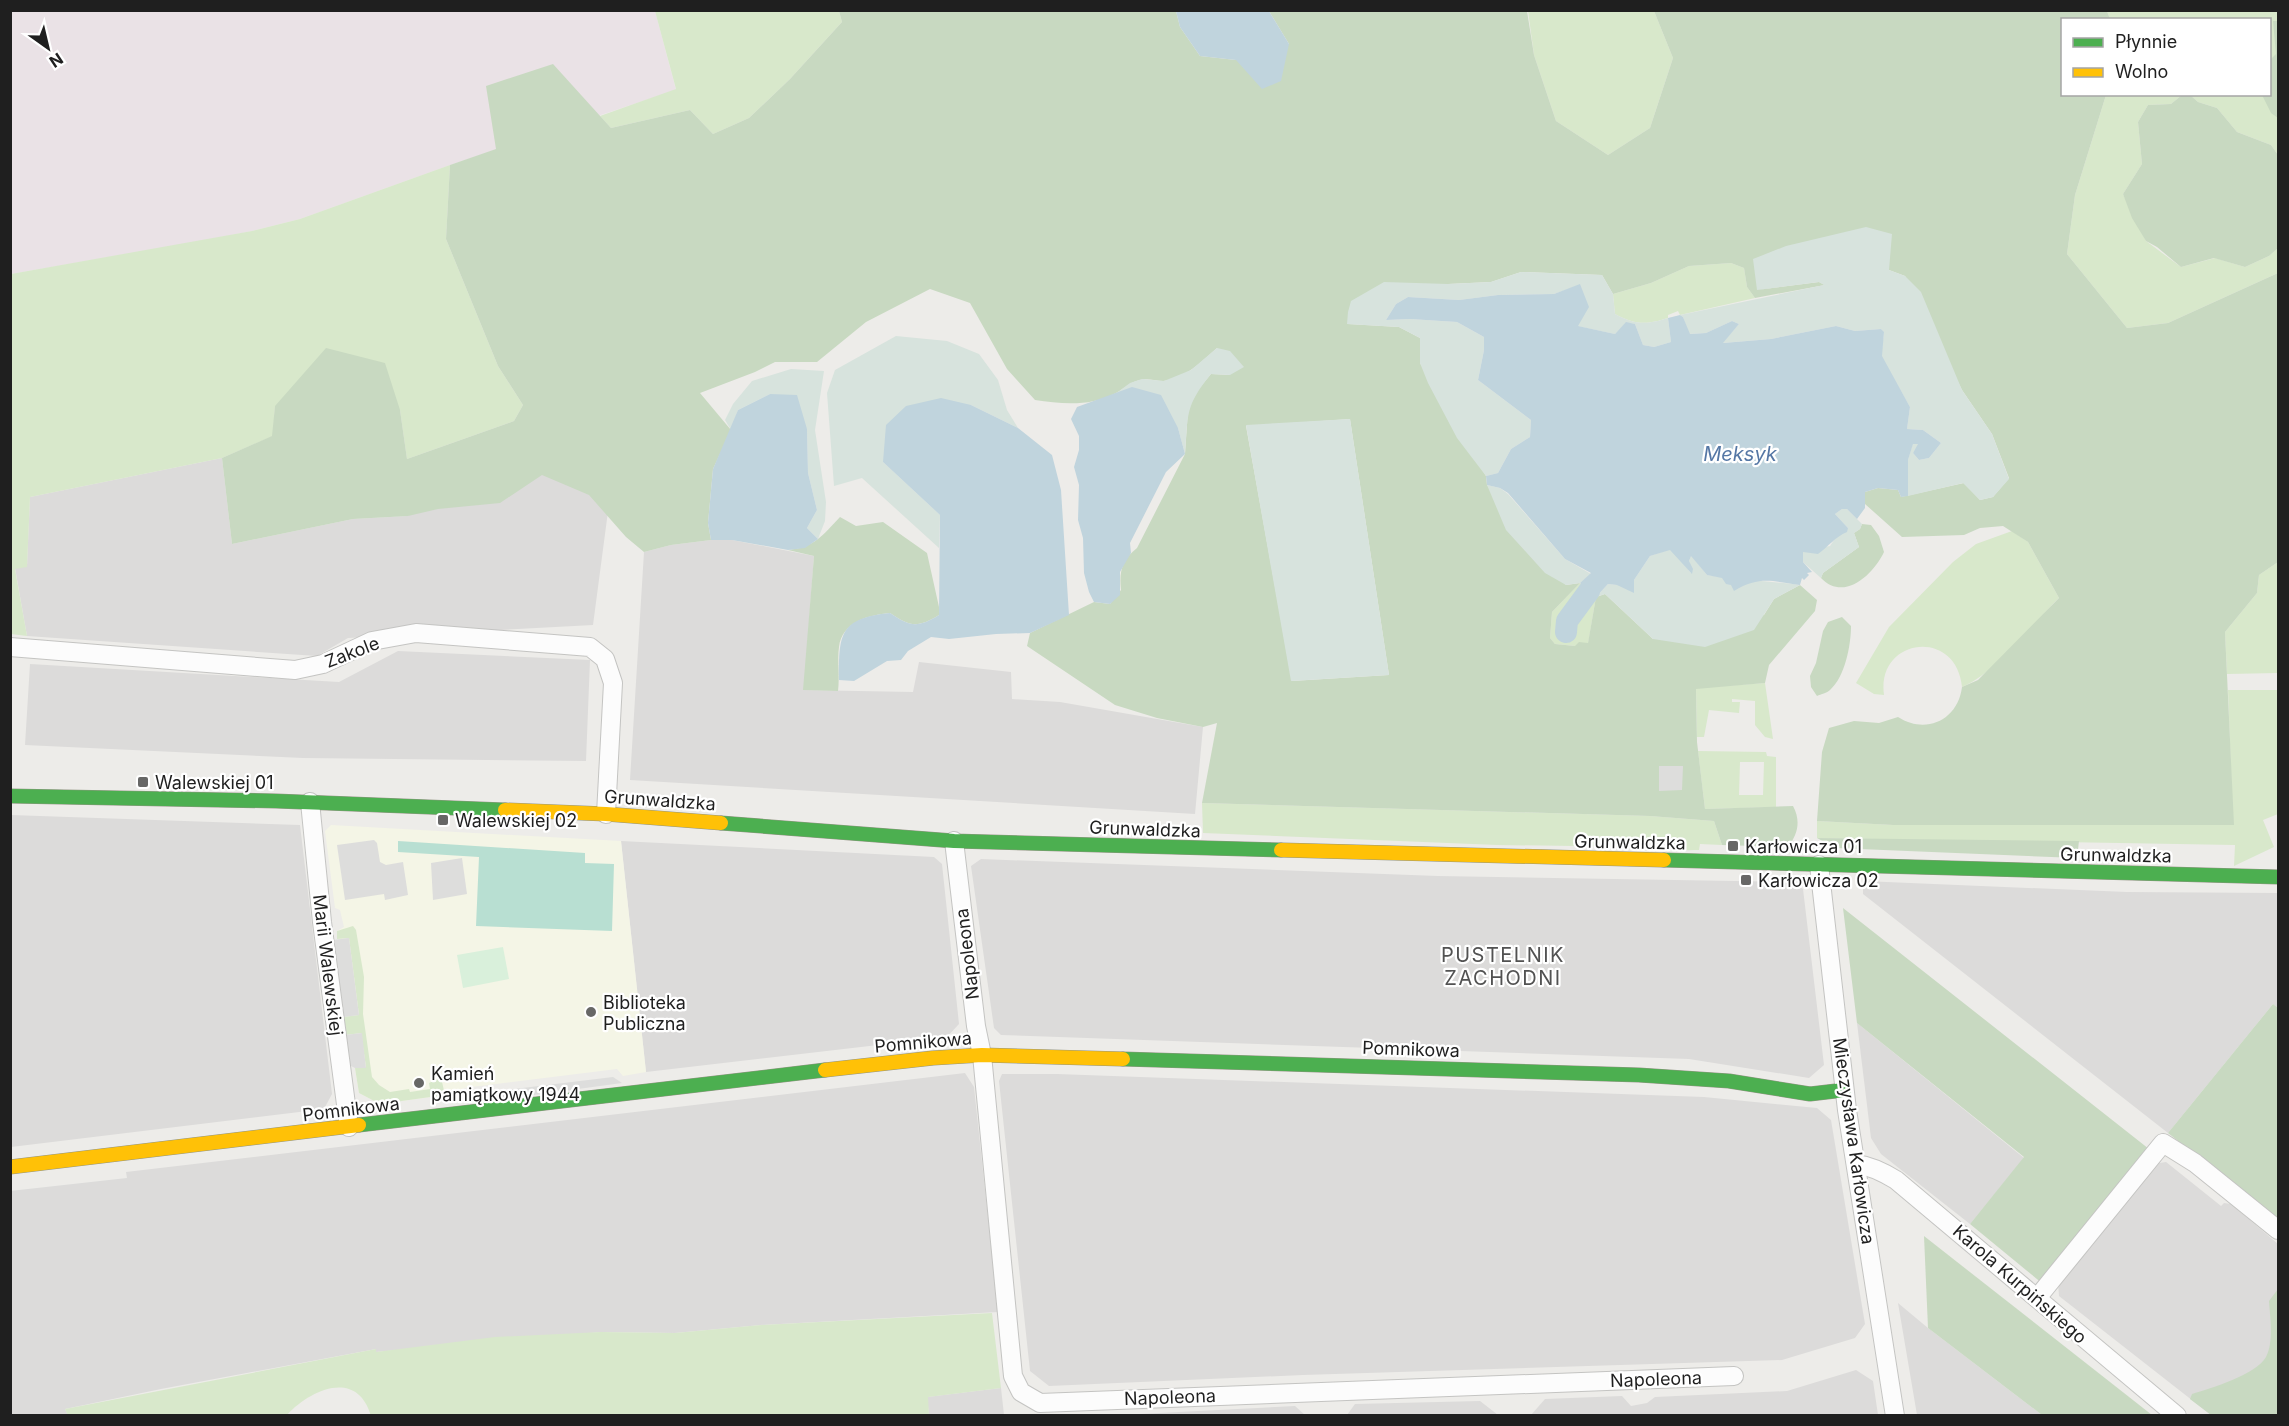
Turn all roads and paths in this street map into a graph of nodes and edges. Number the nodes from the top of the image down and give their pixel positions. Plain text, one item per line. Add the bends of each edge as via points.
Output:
1 (10, 647) edge
2 (10, 796) edge
3 (310, 802) junction
4 (606, 814) junction
5 (954, 840) junction
6 (1819, 865) junction
7 (2278, 877) edge
8 (982, 1055) junction
9 (1844, 1090) junction
10 (349, 1127) junction
11 (1856, 1164) junction
12 (10, 1167) edge
13 (2278, 1230) edge
14 (2037, 1298) junction
15 (1734, 1376) dead end
16 (1895, 1416) edge
17 (2177, 1416) edge

1 - 4 street, Zakole via 295,670 323,664 372,641 416,633 590,647 605,659 613,682
2 - 3 street, Grunwaldzka
3 - 4 street, Grunwaldzka
3 - 10 street, Marii Walewskiej
4 - 5 street, Grunwaldzka
5 - 6 street, Grunwaldzka
5 - 8 street, Napoleona
6 - 7 street, Grunwaldzka
6 - 9 street, Mieczysława Karłowicza
8 - 9 street, Pomnikowa via 1639,1075 1729,1081 1810,1094
8 - 10 street, Pomnikowa
8 - 15 street, Napoleona via 1013,1376 1021,1392 1040,1403
9 - 11 street, Mieczysława Karłowicza
10 - 12 street, Pomnikowa
11 - 14 street, Karola Kurpińskiego via 1896,1180
11 - 16 street, Mieczysława Karłowicza
13 - 14 street via 2195,1163 2163,1143
14 - 17 street, Karola Kurpińskiego

